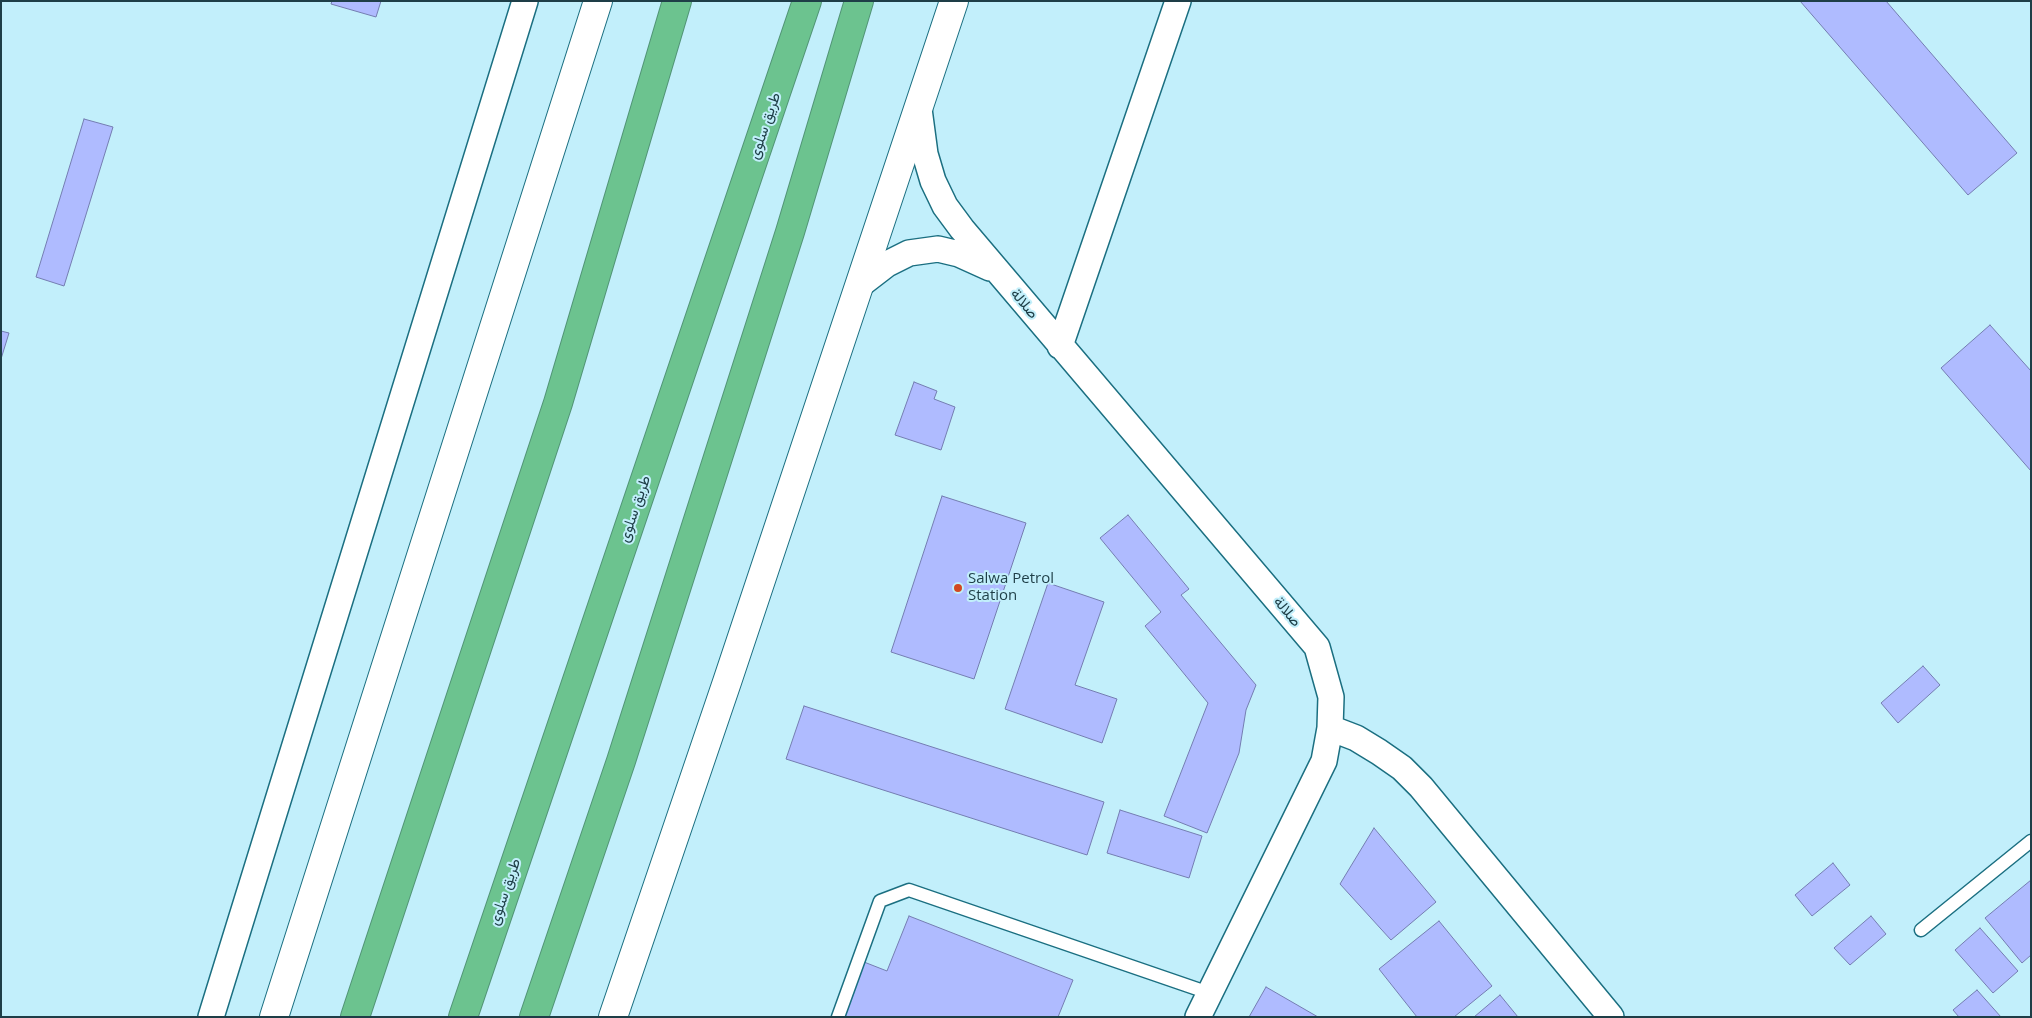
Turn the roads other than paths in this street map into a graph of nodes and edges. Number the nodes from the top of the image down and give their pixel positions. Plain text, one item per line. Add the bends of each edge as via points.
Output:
1 (511, 1) edge
2 (525, 1) edge
3 (598, 1) edge
4 (676, 1) edge
5 (808, 1) edge
6 (859, 1) edge
7 (954, 1) edge
8 (1178, 1) edge
9 (518, 25) junction
10 (919, 109) junction
11 (997, 271) junction
12 (861, 284) junction
13 (1060, 346) junction
14 (1330, 728) junction
15 (2031, 841) edge
16 (1921, 930) dead end
17 (1210, 993) junction
18 (211, 1017) edge
19 (274, 1017) edge
20 (355, 1017) edge
21 (462, 1017) edge
22 (534, 1017) edge
23 (613, 1017) edge
24 (838, 1017) edge
25 (1198, 1017) edge
26 (1611, 1017) edge

1 - 9 lane
2 - 9 street
3 - 19 main road
4 - 20 highway via 558,403
5 - 21 highway, طريق سلوى
6 - 22 highway via 790,232 636,714
7 - 10 main road
8 - 13 street
9 - 18 street
10 - 11 street, صلالة via 925,154 933,180 962,229
10 - 12 main road
11 - 12 street, صلالة via 960,254 938,249 909,253
11 - 13 street, صلالة
12 - 23 main road
13 - 14 street, صلالة via 1317,647 1331,697
14 - 17 street, صلالة via 1324,761
14 - 26 street via 1379,752 1421,787
15 - 16 lane
17 - 24 lane via 909,890 880,901
17 - 25 street, صلالة

